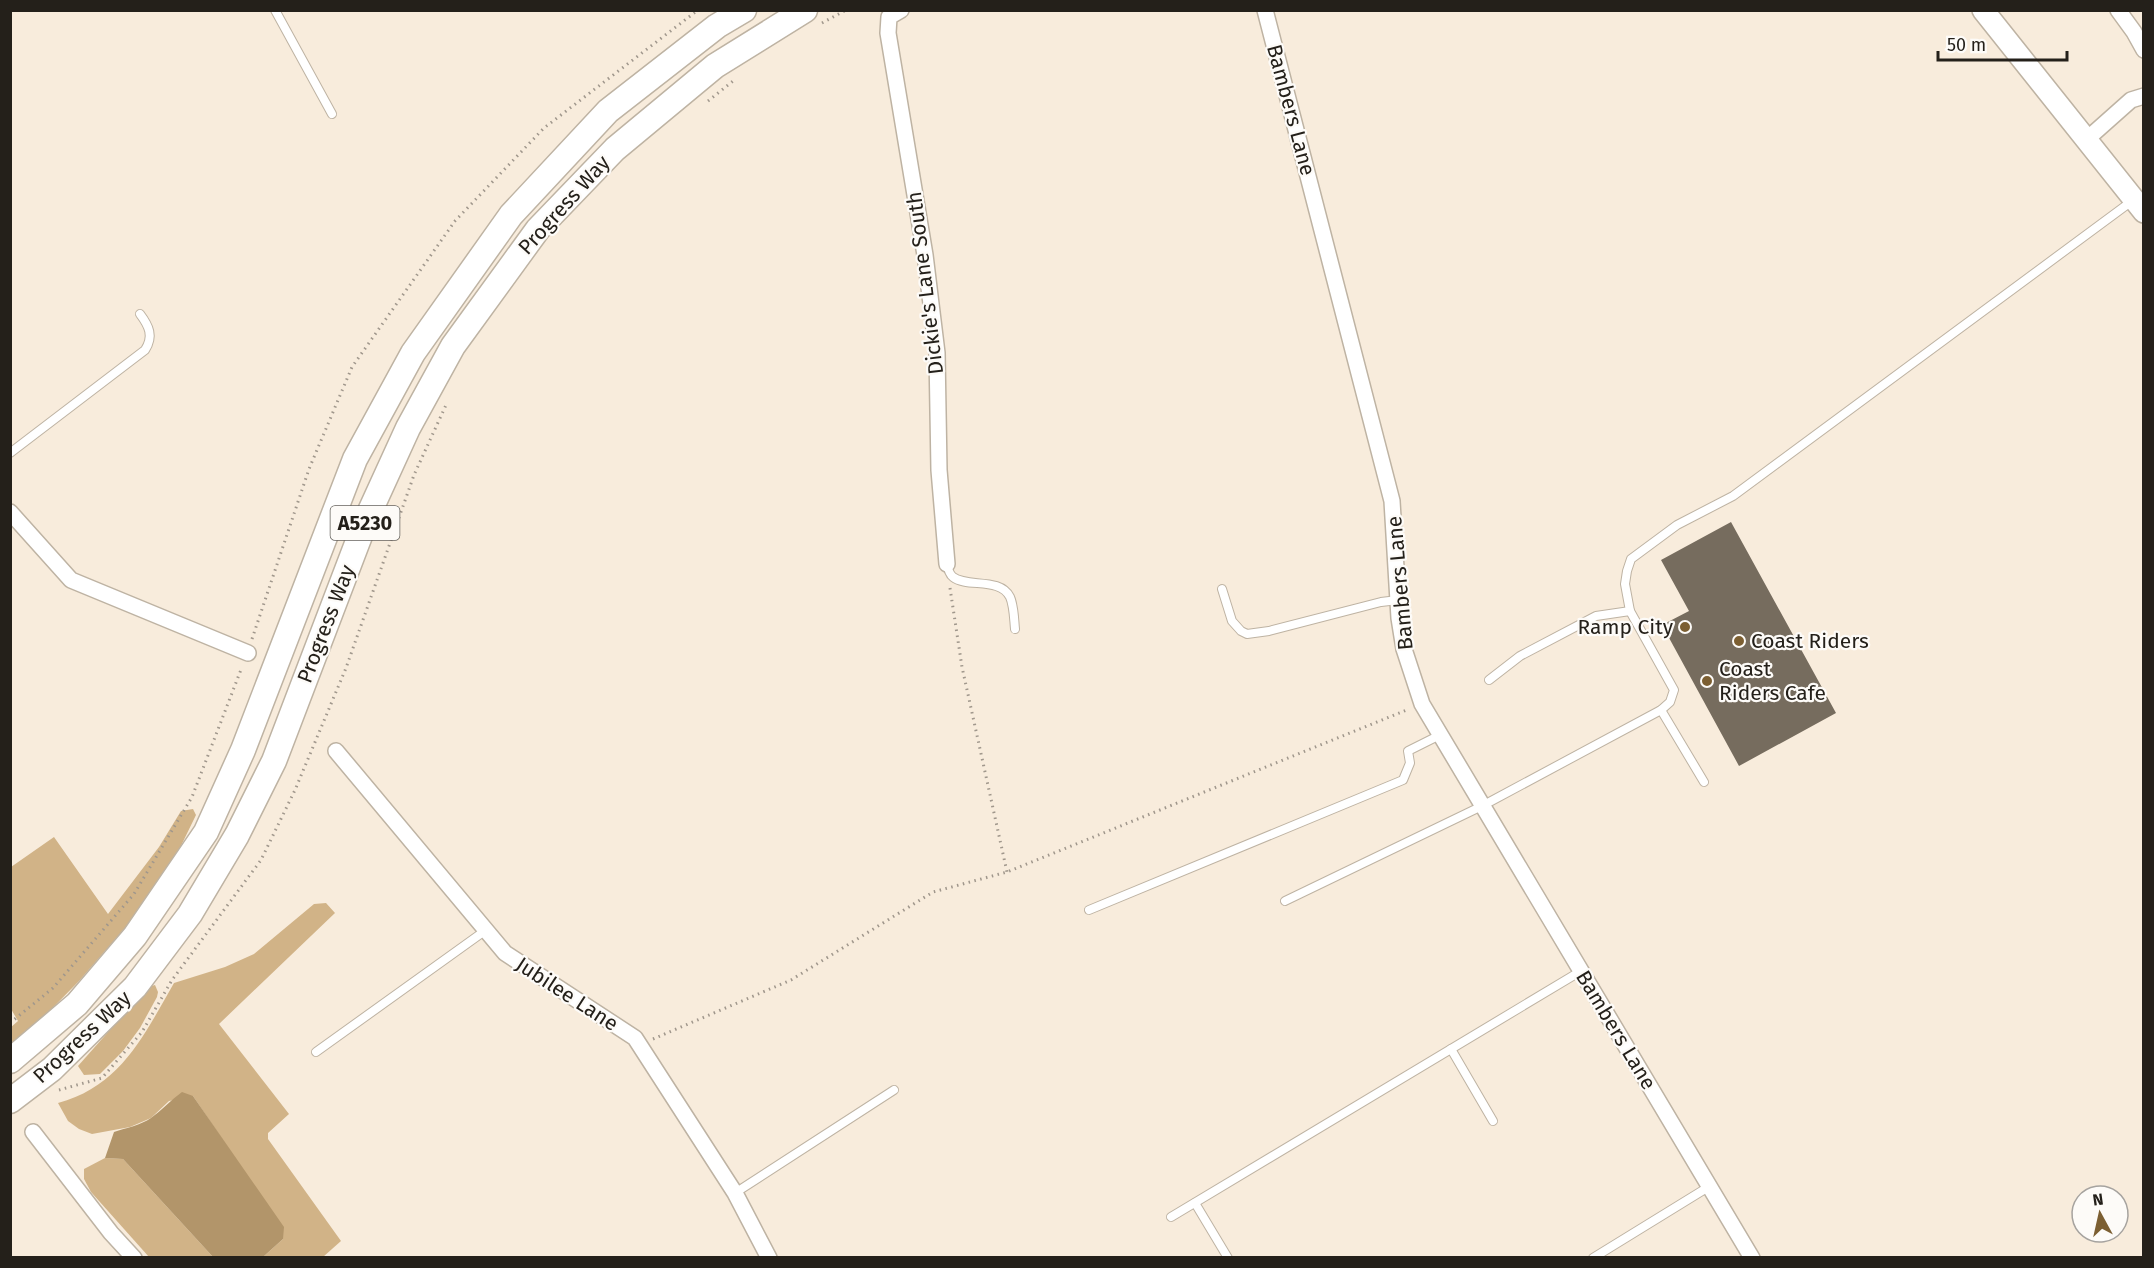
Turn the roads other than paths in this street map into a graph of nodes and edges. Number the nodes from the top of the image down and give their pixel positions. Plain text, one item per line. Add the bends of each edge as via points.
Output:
1 (275, 10) edge
2 (744, 10) edge
3 (901, 10) edge
4 (1264, 10) edge
5 (1983, 10) edge
6 (2118, 10) edge
7 (812, 18) edge
8 (2144, 50) edge
9 (2144, 96) edge
10 (332, 114) dead end
11 (2086, 140) junction
12 (2139, 206) edge
13 (140, 314) dead end
14 (10, 453) edge
15 (10, 512) edge
16 (946, 564) joint
17 (1222, 589) dead end
18 (1398, 600) junction
19 (1630, 611) junction
20 (1015, 629) dead end
21 (248, 652) dead end
22 (1489, 680) dead end
23 (1661, 711) junction
24 (1440, 735) junction
25 (336, 751) dead end
26 (1704, 782) dead end
27 (1482, 806) junction
28 (1285, 901) dead end
29 (1089, 910) dead end
30 (486, 930) junction
31 (1581, 971) junction
32 (1451, 1049) junction
33 (316, 1052) dead end
34 (10, 1061) edge
35 (894, 1090) dead end
36 (10, 1101) edge
37 (1493, 1121) dead end
38 (33, 1132) dead end
39 (1710, 1186) junction
40 (735, 1193) junction
41 (1195, 1203) junction
42 (1171, 1217) dead end
43 (134, 1257) edge
44 (769, 1257) edge
45 (1228, 1257) edge
46 (1593, 1257) edge
47 (1752, 1257) edge

1 - 10 lane
2 - 34 main road, Progress Way / A5230 via 717,26 608,111 511,215 413,353 355,459 243,750 207,832 135,936 77,1004
3 - 16 street, Dickie's Lane South via 889,17 888,33 937,353
4 - 18 street, Bambers Lane via 1392,501
5 - 11 street
6 - 8 street
7 - 36 main road, Progress Way / A5230 via 715,66 615,148 538,229 453,346 408,428 366,520 274,761 237,835 190,914 135,987 52,1069
9 - 11 street via 2131,100
11 - 12 street
12 - 19 lane via 1733,496 1677,525 1631,559 1625,584
13 - 14 lane via 151,337 145,350
15 - 21 street via 71,580
16 - 20 lane via 956,579 1007,592
17 - 18 lane via 1232,621 1247,634
18 - 24 street, Bambers Lane via 1404,649 1422,704
19 - 22 lane via 1596,616 1520,656
19 - 23 lane via 1674,690
23 - 26 lane
23 - 27 lane
24 - 27 street, Bambers Lane
24 - 29 lane via 1408,751 1410,763 1403,780
25 - 30 street, Jubilee Lane
27 - 28 lane
27 - 31 street, Bambers Lane
30 - 33 lane
30 - 40 street, Jubilee Lane via 505,953 635,1038
31 - 32 lane
31 - 39 street, Bambers Lane
32 - 37 lane
32 - 41 lane
35 - 40 lane
38 - 43 street
39 - 46 lane
39 - 47 street, Bambers Lane
40 - 44 street, Jubilee Lane
41 - 42 lane
41 - 45 lane

